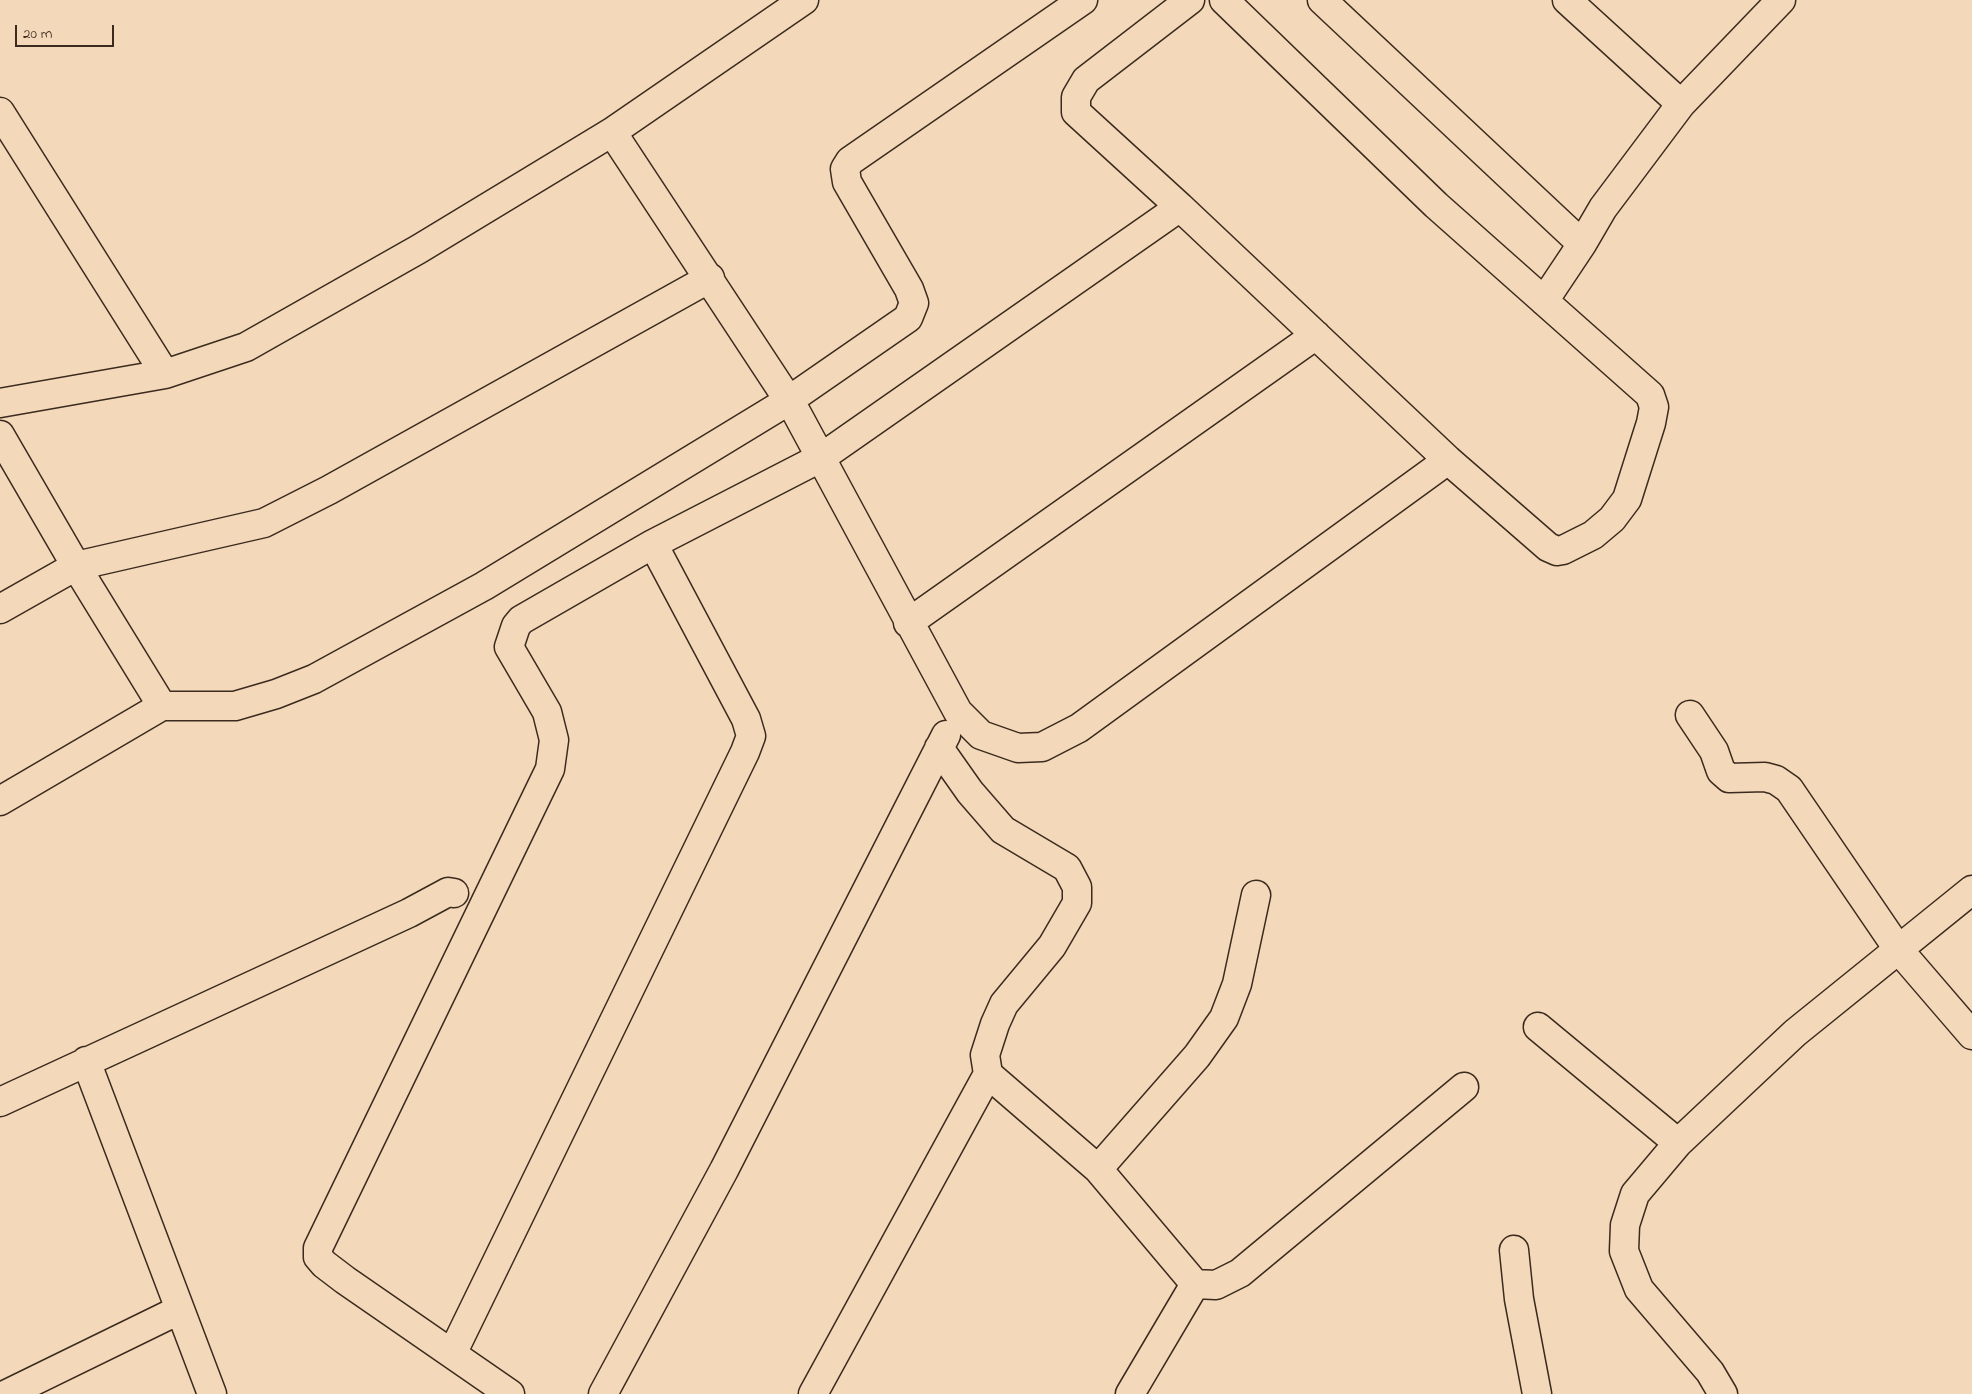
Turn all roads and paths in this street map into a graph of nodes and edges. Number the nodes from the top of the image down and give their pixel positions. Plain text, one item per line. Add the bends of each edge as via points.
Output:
1 (804, 0) edge
2 (1082, 0) edge
3 (1190, 0) edge
4 (1224, 0) edge
5 (1322, 0) edge
6 (1567, 0) edge
7 (1781, 0) edge
8 (1681, 104) junction
9 (0, 112) edge
10 (612, 132) junction
11 (1180, 207) junction
12 (1582, 244) junction
13 (710, 278) junction
14 (1544, 301) junction
15 (1316, 335) junction
16 (165, 374) junction
17 (0, 403) edge
18 (792, 406) junction
19 (0, 435) edge
20 (817, 448) junction
21 (1448, 460) junction
22 (653, 544) junction
23 (76, 566) junction
24 (0, 609) edge
25 (908, 623) junction
26 (162, 706) junction
27 (958, 712) junction
28 (1690, 715) dead end
29 (939, 748) junction
30 (0, 801) edge
31 (1972, 890) edge
32 (454, 893) dead end
33 (1256, 896) dead end
34 (1898, 950) junction
35 (1538, 1027) dead end
36 (1972, 1035) edge
37 (86, 1061) junction
38 (988, 1074) junction
39 (1464, 1087) dead end
40 (0, 1102) edge
41 (1678, 1143) junction
42 (1098, 1169) junction
43 (1514, 1250) dead end
44 (1195, 1284) junction
45 (179, 1310) junction
46 (452, 1354) junction
47 (14, 1393) edge
48 (212, 1394) edge
49 (510, 1394) edge
50 (603, 1394) edge
51 (813, 1394) edge
52 (1130, 1394) edge
53 (1537, 1394) edge
54 (1723, 1394) edge

1 - 10 street
2 - 18 street via 850,161 845,169 847,182 914,303 908,318
3 - 11 street via 1086,80 1076,97 1076,112
4 - 14 street via 1436,205
5 - 12 street
6 - 8 street
7 - 8 street
8 - 12 street via 1602,208
9 - 16 street
10 - 13 street
10 - 16 street via 419,249 246,347
11 - 15 street
11 - 20 street
12 - 14 street
13 - 18 street
13 - 23 street via 264,523
14 - 21 street via 1650,395 1654,407 1652,423 1627,499 1612,519 1593,535 1557,551 1548,547
15 - 21 street
15 - 25 street
16 - 17 street
18 - 20 street
18 - 26 street via 484,586 314,678 235,706
19 - 23 street
20 - 22 street
20 - 25 street
21 - 27 street via 1058,740 1042,747 1018,748 981,735
22 - 46 street via 746,719 751,736
22 - 46 street via 521,620 510,636 511,654 547,712 554,740 550,769 318,1248 318,1257 324,1264
23 - 24 street
23 - 26 street
25 - 27 street
26 - 30 street
27 - 29 street
28 - 34 street via 1714,751 1721,771 1730,778 1765,777 1790,789
29 - 38 street via 970,792 1003,830 1067,868 1077,887 1077,903 1064,928 1004,1004 985,1055
29 - 50 street via 724,1170
31 - 34 street
32 - 37 street via 448,892 409,913
33 - 42 street via 1237,984 1224,1018 1197,1056
34 - 36 street
34 - 41 street via 1794,1033
35 - 41 street
37 - 40 street
37 - 45 street
38 - 42 street
38 - 51 street
39 - 44 street via 1240,1273 1216,1285
41 - 54 street via 1635,1194 1625,1226 1624,1251 1638,1289 1710,1372
42 - 44 street
43 - 53 street via 1519,1299
44 - 52 street
45 - 47 street
45 - 48 street
46 - 49 street

